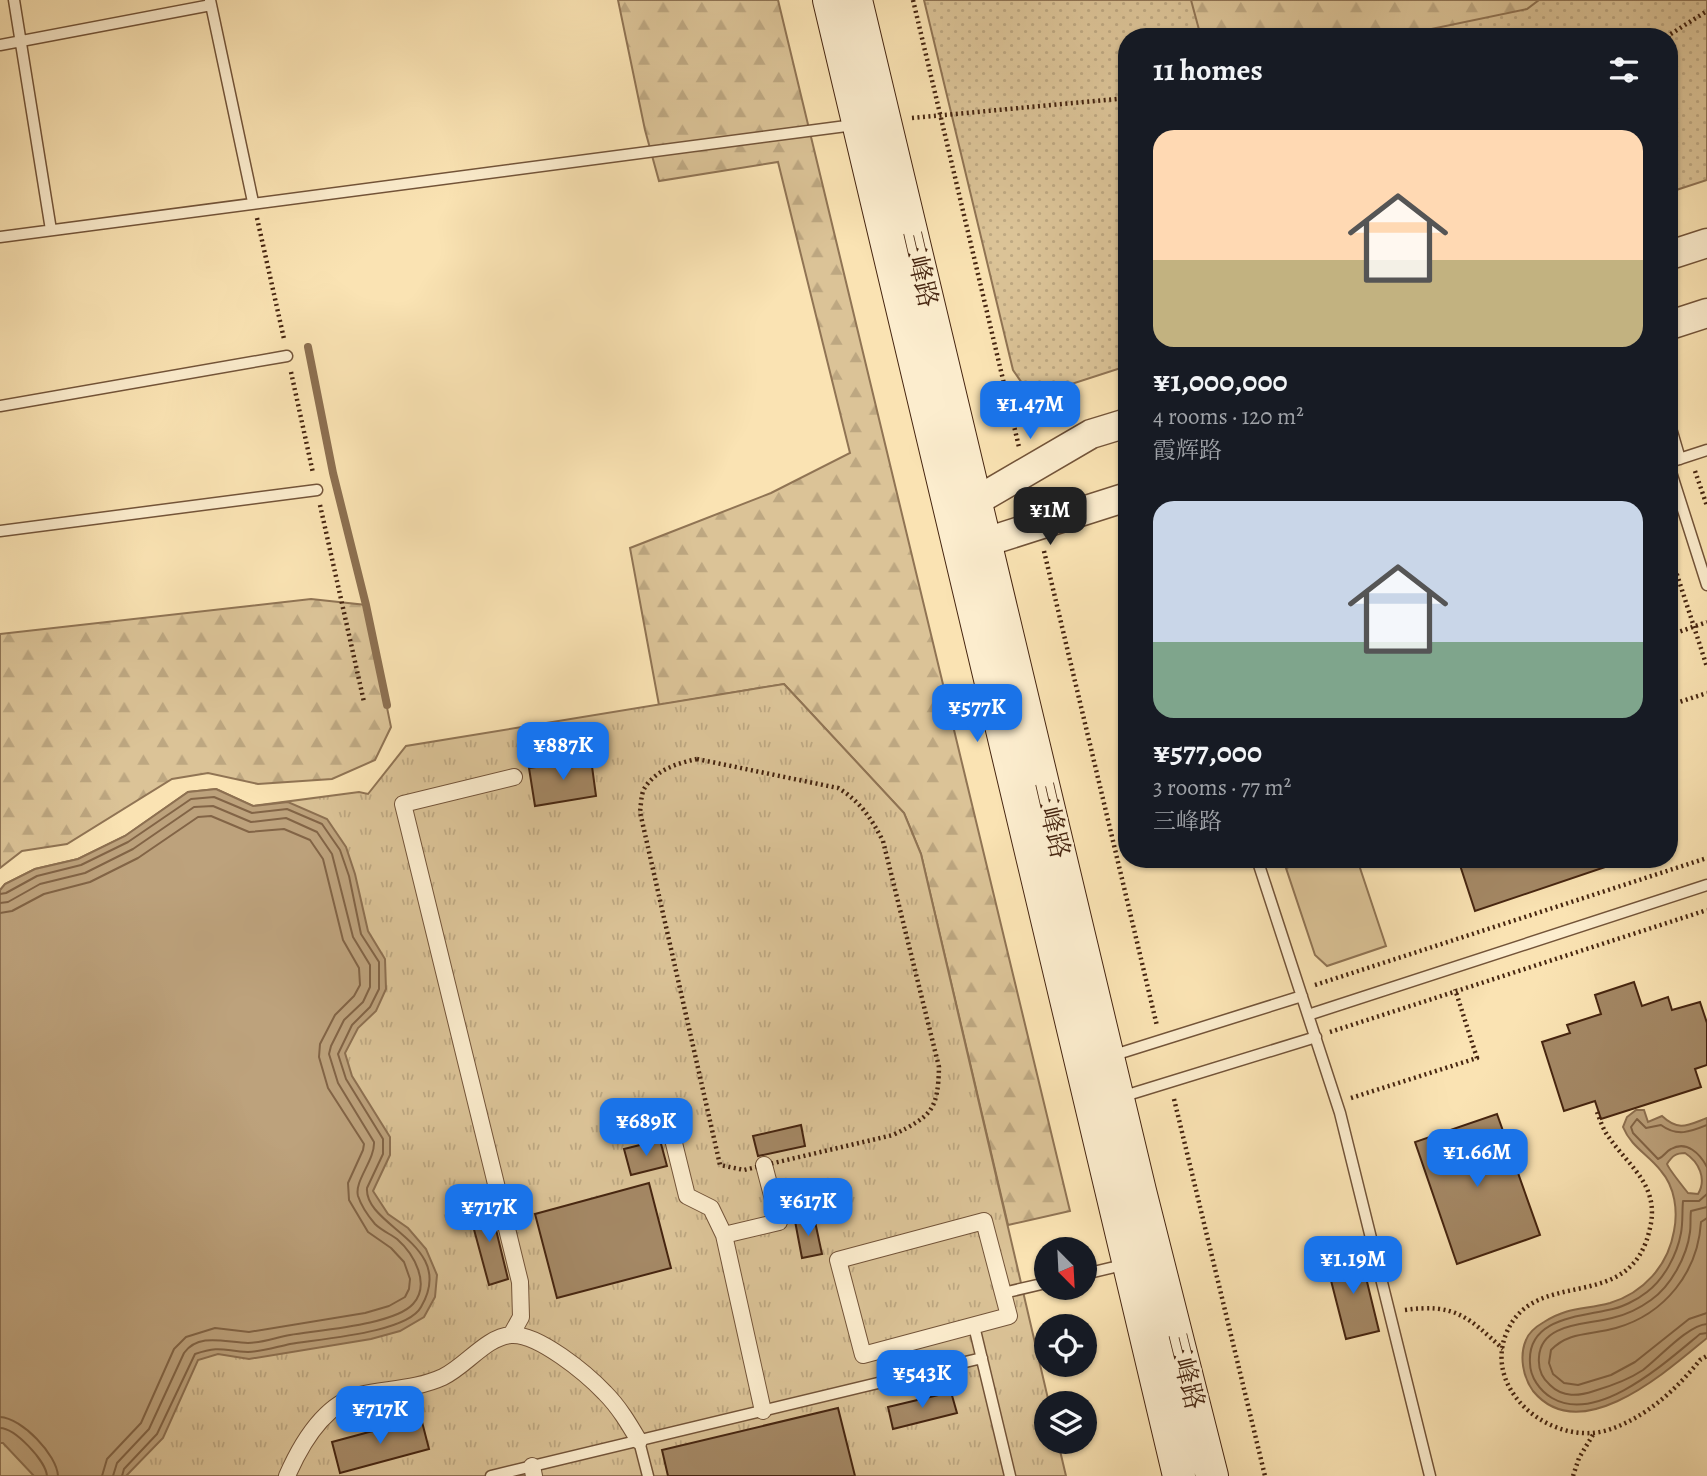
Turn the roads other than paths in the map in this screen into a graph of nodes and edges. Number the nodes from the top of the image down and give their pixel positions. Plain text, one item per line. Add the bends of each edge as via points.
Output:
1 (14, 0) edge
2 (829, 0) edge
3 (856, 0) edge
4 (211, 3) edge
5 (20, 41) junction
6 (0, 45) edge
7 (872, 122) junction
8 (253, 202) junction
9 (51, 230) junction
10 (0, 237) edge
11 (1707, 243) edge
12 (1678, 252) edge
13 (1707, 313) edge
14 (1678, 322) edge
15 (287, 356) road end
16 (0, 405) edge
17 (1118, 426) edge
18 (1707, 450) edge
19 (1680, 459) edge
20 (317, 490) road end
21 (1678, 494) edge
22 (1118, 500) edge
23 (962, 505) junction
24 (0, 531) edge
25 (972, 546) junction
26 (1707, 585) edge
27 (514, 777) dead end
28 (1260, 868) edge
29 (1707, 885) edge
30 (1301, 993) junction
31 (1308, 1014) junction
32 (1316, 1037) junction
33 (1095, 1062) junction
34 (1104, 1102) junction
35 (670, 1127) dead end
36 (764, 1165) road end
37 (724, 1235) junction
38 (1142, 1260) junction
39 (1097, 1271) edge
40 (1034, 1286) edge
41 (1003, 1293) junction
42 (974, 1326) junction
43 (511, 1335) junction
44 (982, 1359) junction
45 (763, 1411) junction
46 (639, 1441) junction
47 (533, 1471) edge
48 (287, 1476) edge
49 (491, 1476) edge
50 (648, 1476) edge
51 (1010, 1476) edge
52 (1179, 1476) edge
53 (1212, 1476) edge
54 (1430, 1476) edge

1 - 5 lane
2 - 7 main road, 三峰路
3 - 7 main road, 三峰路
4 - 5 lane
4 - 8 lane
5 - 6 lane
5 - 9 lane
7 - 8 lane
7 - 23 main road, 三峰路
8 - 9 lane
9 - 10 lane
11 - 12 street
13 - 14 street
15 - 16 lane
17 - 23 street via 1091,434
18 - 19 lane
20 - 24 lane
21 - 26 lane
22 - 25 street
23 - 25 main road, 三峰路
25 - 33 main road, 三峰路
27 - 43 street via 403,804 520,1282 521,1317
28 - 30 lane
29 - 31 lane
30 - 31 lane
30 - 33 lane
31 - 32 lane
32 - 34 lane
32 - 54 lane via 1337,1103
33 - 34 main road, 三峰路
34 - 38 main road, 三峰路
35 - 37 street via 687,1196 711,1208
36 - 37 street via 779,1222
37 - 45 street
38 - 39 lane
38 - 52 main road, 三峰路
38 - 53 main road, 三峰路
40 - 41 lane
41 - 42 street via 1009,1316
41 - 42 street via 984,1221 838,1260 863,1355
42 - 44 lane
43 - 46 street via 535,1339 605,1392
43 - 48 street via 488,1343 442,1378 356,1396 328,1410
44 - 45 lane
44 - 51 lane
45 - 46 lane
46 - 47 lane
46 - 50 lane
47 - 49 lane

